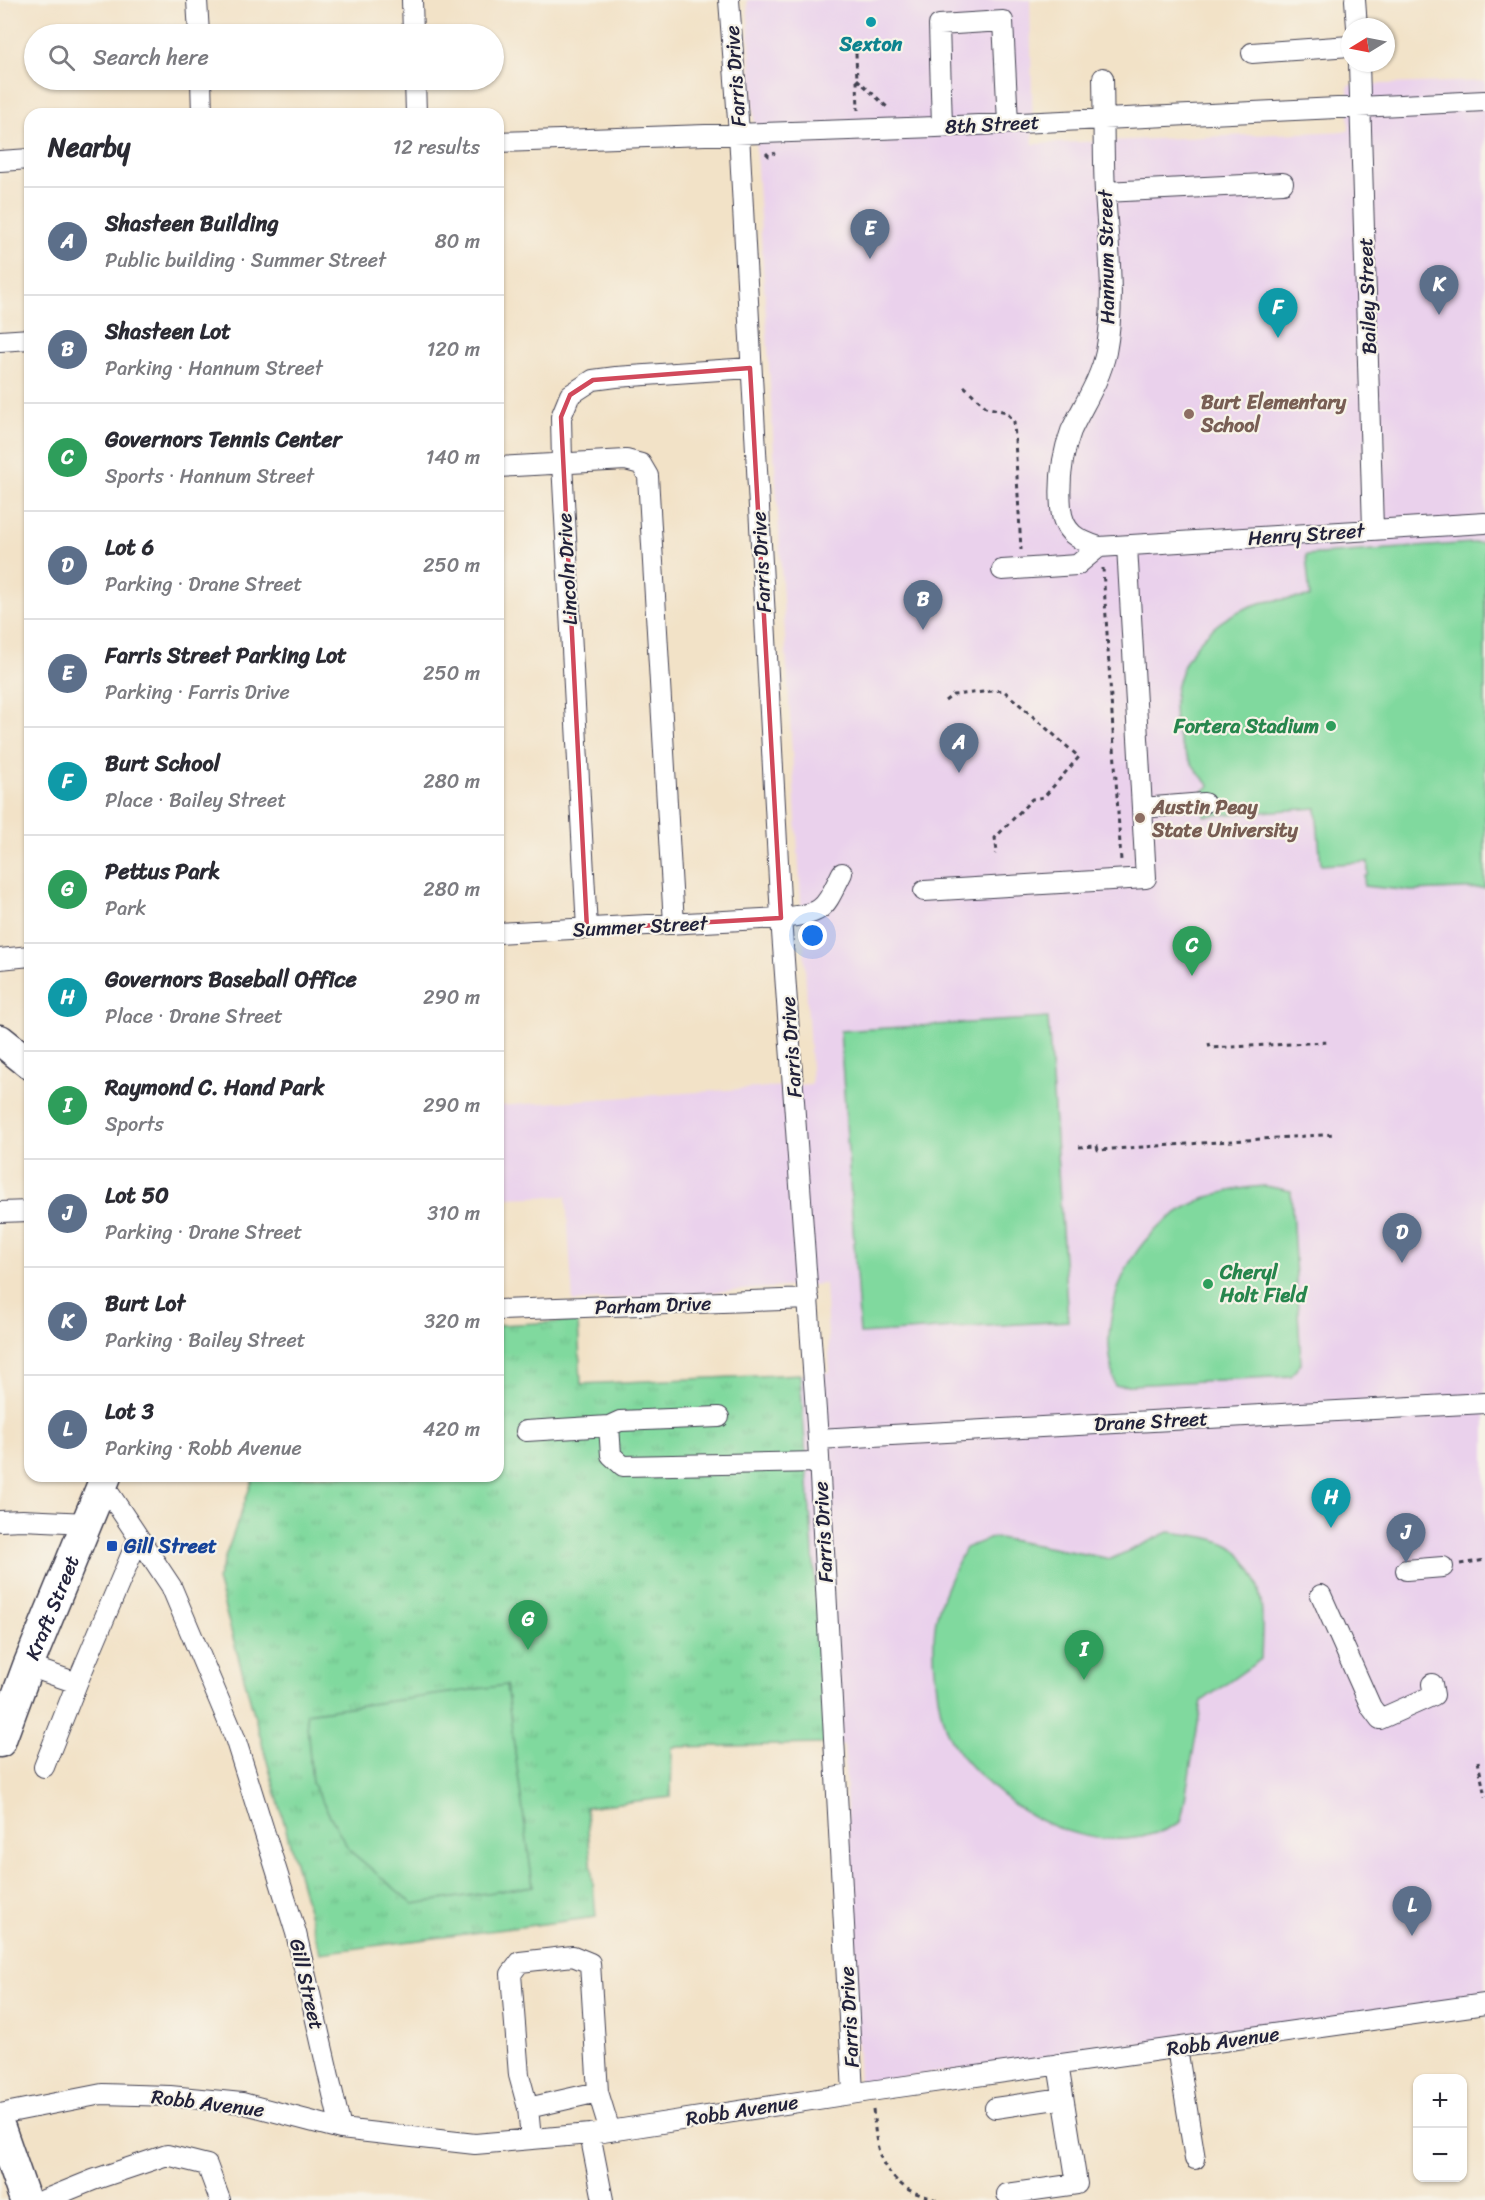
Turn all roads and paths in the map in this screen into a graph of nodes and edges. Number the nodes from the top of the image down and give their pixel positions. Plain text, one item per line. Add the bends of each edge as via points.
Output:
1 (197, 0) edge
2 (411, 0) edge
3 (729, 0) edge
4 (1355, 0) edge
5 (1356, 18) edge
6 (198, 24) edge
7 (412, 24) edge
8 (1341, 47) edge
9 (856, 53) dead end
10 (1252, 53) dead end
11 (1359, 72) edge
12 (1103, 78) dead end
13 (857, 79) junction
14 (201, 90) edge
15 (415, 90) edge
16 (1485, 101) edge
17 (1361, 106) junction
18 (202, 108) edge
19 (416, 108) edge
20 (891, 110) dead end
21 (858, 112) dead end
22 (1104, 118) junction
23 (1008, 123) junction
24 (942, 126) junction
25 (739, 133) junction
26 (504, 142) edge
27 (766, 153) dead end
28 (776, 153) dead end
29 (24, 159) edge
30 (0, 160) edge
31 (1283, 183) dead end
32 (1105, 192) junction
33 (24, 339) edge
34 (0, 340) edge
35 (750, 368) junction
36 (964, 386) dead end
37 (562, 463) junction
38 (504, 467) edge
39 (1485, 523) edge
40 (1373, 529) junction
41 (1127, 546) junction
42 (1101, 555) junction
43 (1022, 559) dead end
44 (1002, 570) dead end
45 (945, 701) dead end
46 (1204, 803) dead end
47 (1142, 808) junction
48 (995, 854) dead end
49 (1121, 870) dead end
50 (842, 873) dead end
51 (924, 891) dead end
52 (781, 918) junction
53 (675, 924) junction
54 (587, 929) junction
55 (504, 933) edge
56 (24, 957) edge
57 (0, 959) edge
58 (1, 1042) edge
59 (1329, 1042) dead end
60 (1209, 1043) dead end
61 (24, 1059) edge
62 (1336, 1134) dead end
63 (1079, 1147) dead end
64 (24, 1211) edge
65 (0, 1212) edge
66 (809, 1299) junction
67 (504, 1310) edge
68 (1485, 1403) edge
69 (719, 1417) dead end
70 (609, 1426) junction
71 (525, 1431) dead end
72 (818, 1439) junction
73 (819, 1462) junction
74 (103, 1482) edge
75 (105, 1482) edge
76 (0, 1521) edge
77 (88, 1523) junction
78 (138, 1539) junction
79 (1485, 1560) edge
80 (1443, 1567) joint
81 (1406, 1570) dead end
82 (1321, 1595) dead end
83 (28, 1666) junction
84 (77, 1683) junction
85 (1432, 1684) dead end
86 (0, 1742) edge
87 (1478, 1761) dead end
88 (44, 1767) dead end
89 (1485, 1797) edge
90 (1485, 2004) edge
91 (1177, 2048) junction
92 (1058, 2064) junction
93 (598, 2092) junction
94 (854, 2093) junction
95 (1063, 2098) junction
96 (528, 2108) junction
97 (873, 2108) dead end
98 (995, 2108) dead end
99 (0, 2114) edge
100 (0, 2128) edge
101 (341, 2129) junction
102 (610, 2131) junction
103 (590, 2134) junction
104 (531, 2139) junction
105 (1195, 2158) dead end
106 (83, 2193) edge
107 (1007, 2194) dead end
108 (25, 2200) edge
109 (45, 2200) edge
110 (220, 2200) edge
111 (603, 2200) edge
112 (936, 2200) edge

1 - 6 street
2 - 7 street
3 - 25 street, Farris Drive
4 - 5 street
8 - 10 street
9 - 13 path
11 - 17 street, Bailey Street
12 - 22 street, Hannum Street
13 - 20 path
13 - 21 path
14 - 18 street
15 - 19 street
16 - 17 street, 8th Street
17 - 22 street, 8th Street
17 - 40 street, Bailey Street
22 - 23 street, 8th Street
22 - 32 street, Hannum Street
23 - 24 street, 8th Street
23 - 24 street via 1003,21 939,24
24 - 25 street, 8th Street
25 - 26 street, 8th Street
25 - 35 street, Farris Drive
27 - 28 path
29 - 30 street
31 - 32 street
32 - 42 street, Hannum Street via 1111,304 1106,353 1090,397 1071,432 1062,466 1061,509 1066,527
33 - 34 street
35 - 37 street, Lincoln Drive via 592,380 570,395 561,417
35 - 52 street, Farris Drive
36 - 43 path via 986,407 1006,412 1014,421
37 - 38 street
37 - 53 street via 626,460 641,464 648,477
37 - 54 street, Lincoln Drive
39 - 40 street, Henry Street
40 - 41 street, Henry Street
41 - 42 street, Hannum Street
41 - 47 street
42 - 44 street via 1077,565
42 - 49 path
45 - 48 path via 953,695 1004,690 1079,758 1044,797 1032,799 995,838
46 - 47 street
47 - 51 street via 1146,878
50 - 52 street, Summer Street via 826,904 811,914
52 - 53 street, Summer Street
52 - 66 street, Farris Drive
53 - 54 street, Summer Street
54 - 55 street, Summer Street
56 - 57 street
58 - 61 highway
59 - 60 path via 1210,1048
62 - 63 path via 1098,1150 1097,1146
64 - 65 street
66 - 67 street, Parham Drive
66 - 72 street, Farris Drive
68 - 72 street, Drane Street
69 - 70 street via 620,1421
70 - 71 street
70 - 73 street via 611,1455 623,1466
72 - 73 street, Farris Drive
73 - 94 street, Farris Drive
74 - 77 highway, Kraft Street
75 - 78 street, Gill Street
76 - 77 street
77 - 83 highway, Kraft Street
78 - 84 street
78 - 101 street, Gill Street via 171,1587 236,1738 296,1933
79 - 80 path
80 - 81 street
82 - 85 street via 1380,1719 1434,1695
83 - 84 street
83 - 86 highway, Kraft Street
84 - 88 street
87 - 89 path
90 - 91 street, Robb Avenue
91 - 92 street, Robb Avenue
91 - 105 street
92 - 94 street, Robb Avenue
92 - 95 street
93 - 96 street
93 - 96 street via 590,1963 573,1956 520,1962 511,1974 519,2075
93 - 102 street
94 - 102 street, Robb Avenue
95 - 98 street
95 - 107 street via 1077,2184
96 - 104 street
97 - 112 path via 880,2160 907,2189
99 - 101 street, Robb Avenue via 102,2094 170,2096 242,2103
100 - 108 highway
101 - 104 street, Robb Avenue via 475,2144
102 - 103 street, Robb Avenue
103 - 104 street, Robb Avenue
103 - 111 street
106 - 109 street
106 - 110 street via 167,2155 207,2164

